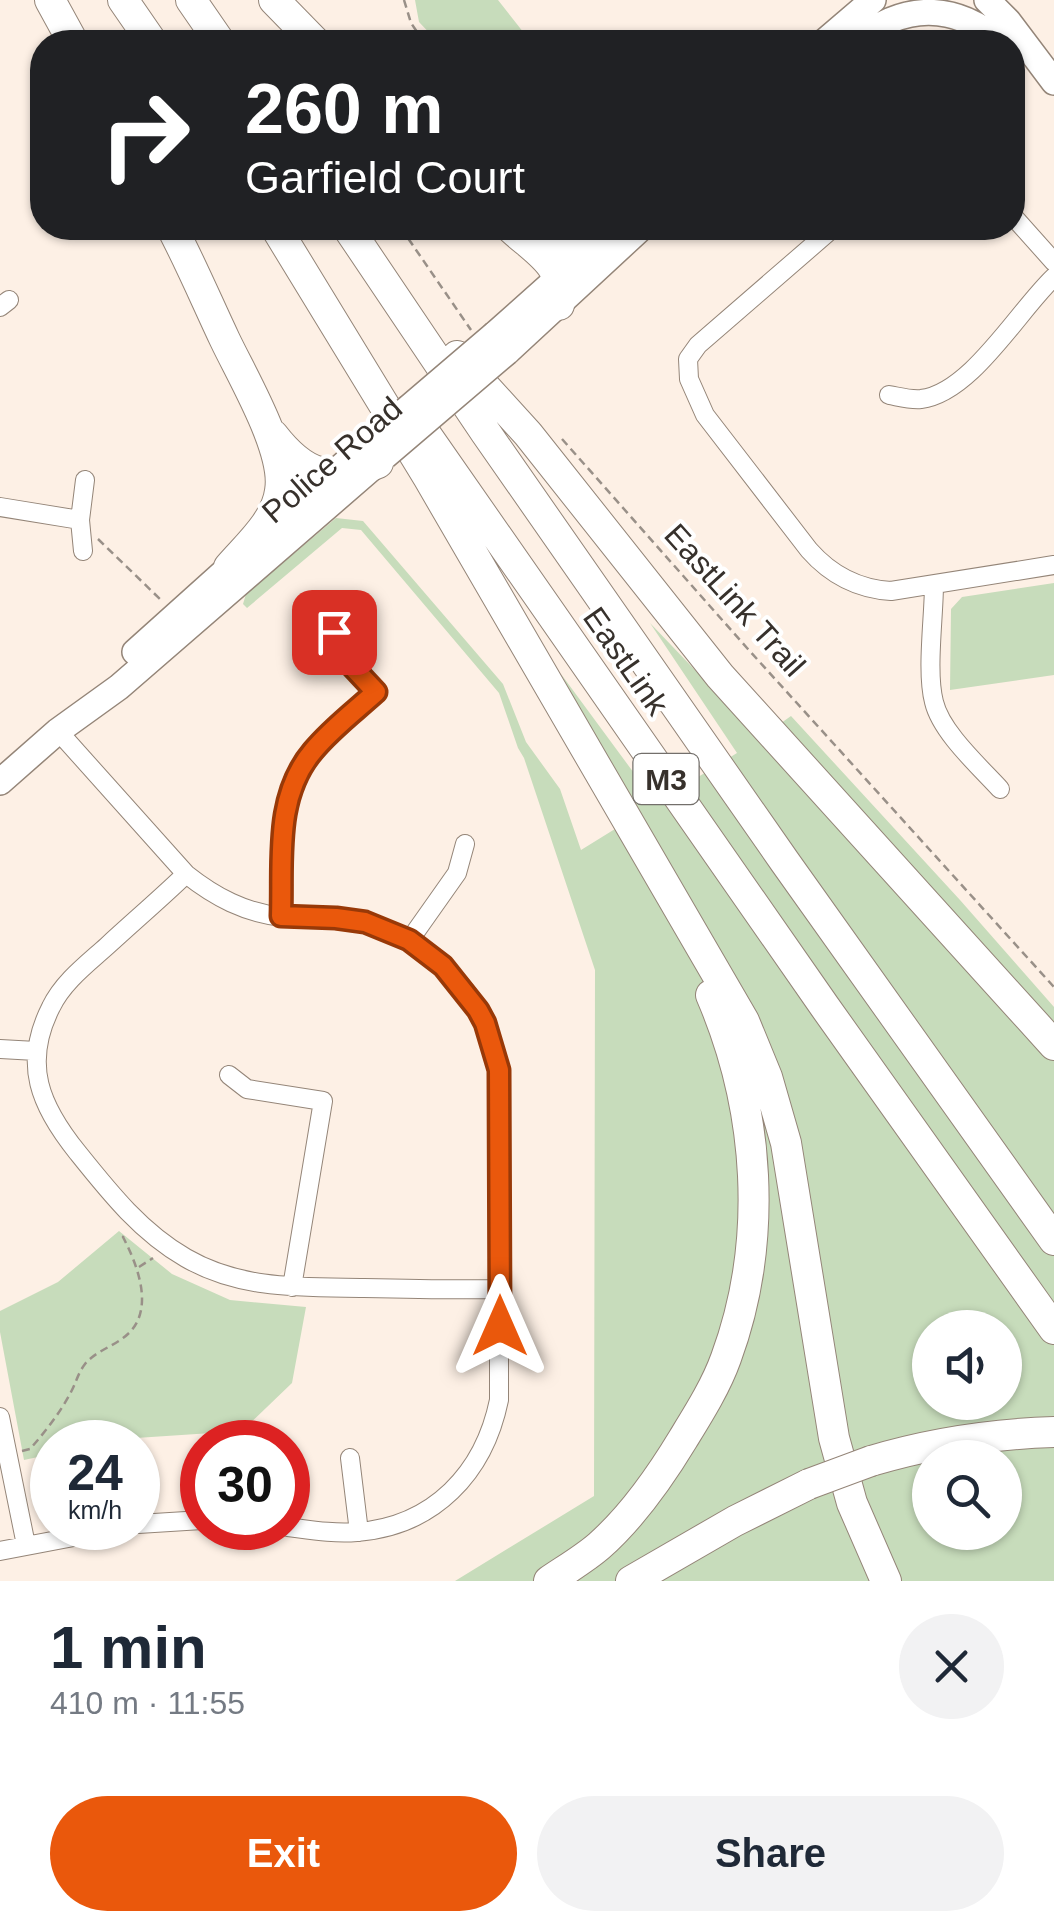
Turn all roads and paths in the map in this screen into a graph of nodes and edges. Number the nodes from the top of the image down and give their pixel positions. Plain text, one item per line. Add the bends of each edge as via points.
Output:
1 (50, 0) edge
2 (122, 0) edge
3 (191, 0) edge
4 (274, 0) edge
5 (404, 0) edge
6 (874, 0) edge
7 (987, 0) edge
8 (934, 8) edge
9 (66, 30) edge
10 (143, 30) edge
11 (212, 30) edge
12 (303, 30) edge
13 (416, 30) edge
14 (838, 30) edge
15 (873, 30) edge
16 (984, 30) edge
17 (1015, 30) edge
18 (1025, 44) edge
19 (1025, 68) edge
20 (1054, 82) edge
21 (1054, 97) edge
22 (1025, 229) edge
23 (178, 240) edge
24 (286, 240) edge
25 (287, 240) edge
26 (356, 240) edge
27 (411, 240) edge
28 (525, 240) edge
29 (556, 240) edge
30 (595, 240) edge
31 (602, 240) edge
32 (627, 240) edge
33 (820, 240) edge
34 (366, 254) junction
35 (1054, 262) edge
36 (1054, 277) edge
37 (560, 290) junction
38 (491, 339) junction
39 (890, 394) dead end
40 (265, 423) junction
41 (558, 434) dead end
42 (378, 453) junction
43 (334, 474) junction
44 (86, 480) dead end
45 (0, 508) edge
46 (80, 521) junction
47 (84, 551) dead end
48 (1054, 564) edge
49 (229, 567) junction
50 (934, 584) junction
51 (176, 615) junction
52 (334, 632) dead end
53 (58, 731) junction
54 (0, 782) edge
55 (1000, 788) dead end
56 (465, 844) dead end
57 (888, 862) junction
58 (654, 864) junction
59 (186, 874) junction
60 (281, 916) junction
61 (409, 940) junction
62 (1054, 987) edge
63 (1054, 1045) edge
64 (0, 1049) edge
65 (36, 1051) junction
66 (1054, 1070) edge
67 (229, 1075) dead end
68 (126, 1233) dead end
69 (1054, 1240) edge
70 (155, 1256) dead end
71 (138, 1268) junction
72 (292, 1287) junction
73 (501, 1288) junction
74 (1054, 1329) edge
75 (0, 1418) edge
76 (1054, 1432) edge
77 (21, 1452) dead end
78 (350, 1458) dead end
79 (310, 1530) edge
80 (359, 1532) junction
81 (30, 1545) edge
82 (26, 1546) junction
83 (0, 1551) edge
84 (549, 1581) edge
85 (631, 1581) edge
86 (886, 1581) edge

1 - 9 highway
2 - 10 highway
3 - 11 highway
4 - 12 highway
5 - 13 path
6 - 14 main road
7 - 17 main road
8 - 15 main road
8 - 16 main road
18 - 20 main road
19 - 21 main road
22 - 35 street
23 - 40 highway
24 - 58 highway
25 - 74 highway, EastLink / M3
26 - 34 highway, EastLink / M3
27 - 38 path
28 - 37 highway via 556,270
29 - 30 highway via 581,246
31 - 37 main road, Police Road
32 - 37 main road, Police Road
33 - 50 street via 698,345 688,359 689,379 705,415 822,565 873,590
34 - 57 highway via 528,434 720,676
34 - 69 highway, EastLink / M3
36 - 39 street via 951,389 916,400
37 - 38 main road, Police Road
38 - 42 main road, Police Road, bridge
40 - 43 highway via 290,457 313,472
40 - 49 highway via 281,489 273,515
41 - 62 path, EastLink Trail
42 - 43 highway via 357,472
42 - 53 main road, Police Road via 119,688
43 - 49 main road, Police Road
44 - 46 street
45 - 46 street
46 - 47 street
46 - 51 path
48 - 50 street
49 - 51 main road, Police Road
50 - 55 street via 934,704
51 - 53 main road, Police Road
52 - 60 street via 348,662 376,692 318,746 294,780 284,816
53 - 54 main road, Police Road
53 - 59 street
56 - 61 street via 457,874
57 - 63 highway
57 - 66 highway
58 - 84 highway via 721,1019 744,1096 755,1177 751,1254 725,1362 671,1459 598,1546
58 - 86 highway via 744,1022 767,1077 786,1143 834,1438 852,1504
59 - 60 street via 228,902
59 - 65 street via 62,989
60 - 61 street via 365,922
61 - 73 street via 443,966 478,1010 499,1070
64 - 65 street
65 - 72 street via 50,1116 148,1233 213,1272
67 - 72 street via 246,1089 323,1100
68 - 71 path
70 - 71 path
71 - 77 path via 136,1322 84,1365 58,1413
72 - 73 street
73 - 80 street via 499,1400 486,1446 435,1505 404,1523
75 - 82 street
76 - 85 highway, bridge via 956,1440 871,1461 809,1484
78 - 80 street
79 - 80 street
81 - 82 street
82 - 83 street

